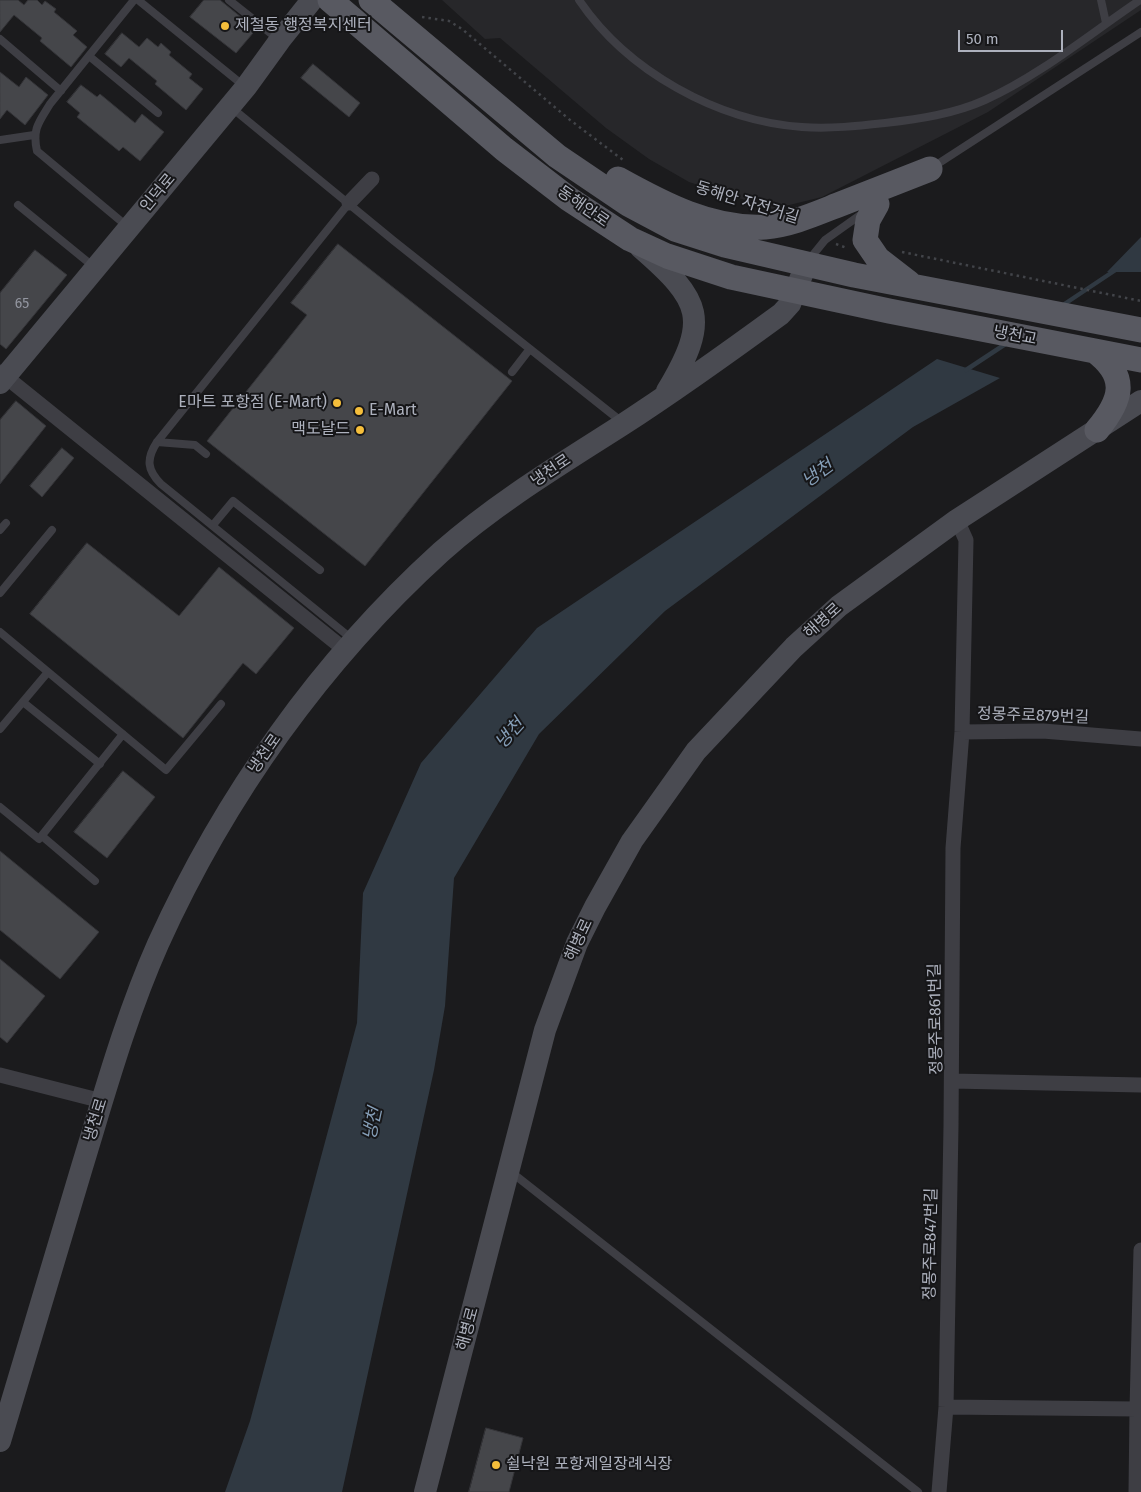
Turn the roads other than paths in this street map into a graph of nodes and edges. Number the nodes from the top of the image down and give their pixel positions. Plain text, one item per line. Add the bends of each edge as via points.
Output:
1 (134, 0) edge
2 (138, 0) edge
3 (229, 0) edge
4 (312, 0) edge
5 (330, 0) edge
6 (371, 0) edge
7 (579, 0) edge
8 (1101, 0) edge
9 (1140, 0) edge
10 (1106, 23) junction
11 (1141, 32) edge
12 (0, 40) edge
13 (280, 40) junction
14 (89, 56) junction
15 (246, 87) junction
16 (61, 91) junction
17 (230, 106) junction
18 (158, 113) dead end
19 (524, 130) junction
20 (34, 135) junction
21 (0, 140) edge
22 (930, 169) junction
23 (372, 179) dead end
24 (885, 199) junction
25 (348, 203) junction
26 (18, 205) dead end
27 (129, 228) junction
28 (630, 239) junction
29 (806, 265) junction
30 (95, 268) junction
31 (921, 288) junction
32 (797, 291) junction
33 (889, 311) joint
34 (1141, 330) edge
35 (529, 350) junction
36 (1095, 351) junction
37 (1141, 360) edge
38 (512, 372) dead end
39 (2, 377) edge
40 (663, 397) junction
41 (1141, 401) edge
42 (624, 424) junction
43 (1097, 430) junction
44 (157, 442) junction
45 (206, 454) dead end
46 (957, 520) junction
47 (6, 523) dead end
48 (214, 525) junction
49 (0, 530) edge
50 (52, 530) dead end
51 (320, 570) dead end
52 (0, 593) edge
53 (0, 632) edge
54 (350, 646) junction
55 (48, 672) junction
56 (23, 702) junction
57 (221, 704) dead end
58 (0, 729) edge
59 (962, 732) junction
60 (123, 734) junction
61 (1141, 739) edge
62 (100, 764) junction
63 (0, 807) edge
64 (42, 836) junction
65 (95, 881) dead end
66 (953, 890) joint
67 (0, 1075) edge
68 (952, 1081) junction
69 (1141, 1085) edge
70 (102, 1101) junction
71 (509, 1170) junction
72 (1141, 1250) edge
73 (946, 1407) junction
74 (1139, 1409) edge
75 (0, 1441) edge
76 (425, 1492) edge
77 (918, 1492) edge
78 (939, 1492) edge
79 (1136, 1492) edge

1 - 14 lane
2 - 15 lane
3 - 13 lane
4 - 13 street, 인덕로
5 - 28 main road, 동해안로 via 504,149 569,199
6 - 19 main road, 동해안로
7 - 10 lane via 638,61 680,91 723,109 776,124 831,128 922,118 982,101 1015,84
8 - 10 lane
9 - 10 lane
11 - 22 lane
12 - 16 lane
13 - 15 street, 인덕로
14 - 16 lane
14 - 18 lane
15 - 17 street, 인덕로
16 - 20 lane via 39,122
17 - 25 lane
17 - 27 street, 인덕로
19 - 22 main road via 678,210 717,222 751,227 781,224 804,217
19 - 29 main road, 동해안로 via 594,182 652,218 699,238
20 - 21 lane
20 - 27 lane via 37,150
22 - 24 lane
23 - 25 street
24 - 29 lane via 825,240
24 - 31 main road via 868,220 865,232 869,248 887,268
25 - 35 lane
25 - 44 lane
26 - 30 lane
27 - 30 street, 인덕로
28 - 32 main road, 동해안로 via 707,271
28 - 40 street via 684,290 695,318 688,352
29 - 31 main road, 동해안로
29 - 32 street, 냉천로
30 - 39 street, 인덕로
31 - 34 main road, 냉천교
32 - 33 main road, 동해안로
32 - 40 street, 냉천로 via 781,314
33 - 36 main road, 냉천교
35 - 38 lane
35 - 42 lane
36 - 37 main road, 냉천교
36 - 43 main road via 1114,368 1118,383 1115,404
39 - 54 street
40 - 42 street, 냉천로
41 - 43 street, 해병로
42 - 54 street, 냉천로 via 470,528 416,576
43 - 46 street, 해병로
44 - 45 lane via 195,446
44 - 48 lane via 149,456 150,471 161,484
46 - 59 street via 966,540
46 - 71 street, 해병로 via 863,586 799,642 696,751 653,809 613,873 565,972 545,1030
47 - 49 lane
48 - 51 lane via 233,501
48 - 54 lane
50 - 52 lane
53 - 55 lane
54 - 70 street, 냉천로 via 267,750 208,844 142,981
55 - 56 lane
55 - 60 lane
56 - 58 lane
56 - 62 lane
57 - 60 lane via 166,770
59 - 61 street, 정몽주로879번길 via 1043,731
59 - 66 street, 정몽주로879번길
60 - 62 lane
62 - 64 lane
63 - 64 lane via 39,839
64 - 65 lane
66 - 68 street, 정몽주로861번길
67 - 70 street
68 - 69 street, 정몽주로861번길
68 - 73 street, 정몽주로847번길
70 - 75 street, 냉천로
71 - 76 street, 해병로
71 - 77 lane
72 - 74 street
73 - 74 street
73 - 78 street, 정몽주로847번길
74 - 79 street

